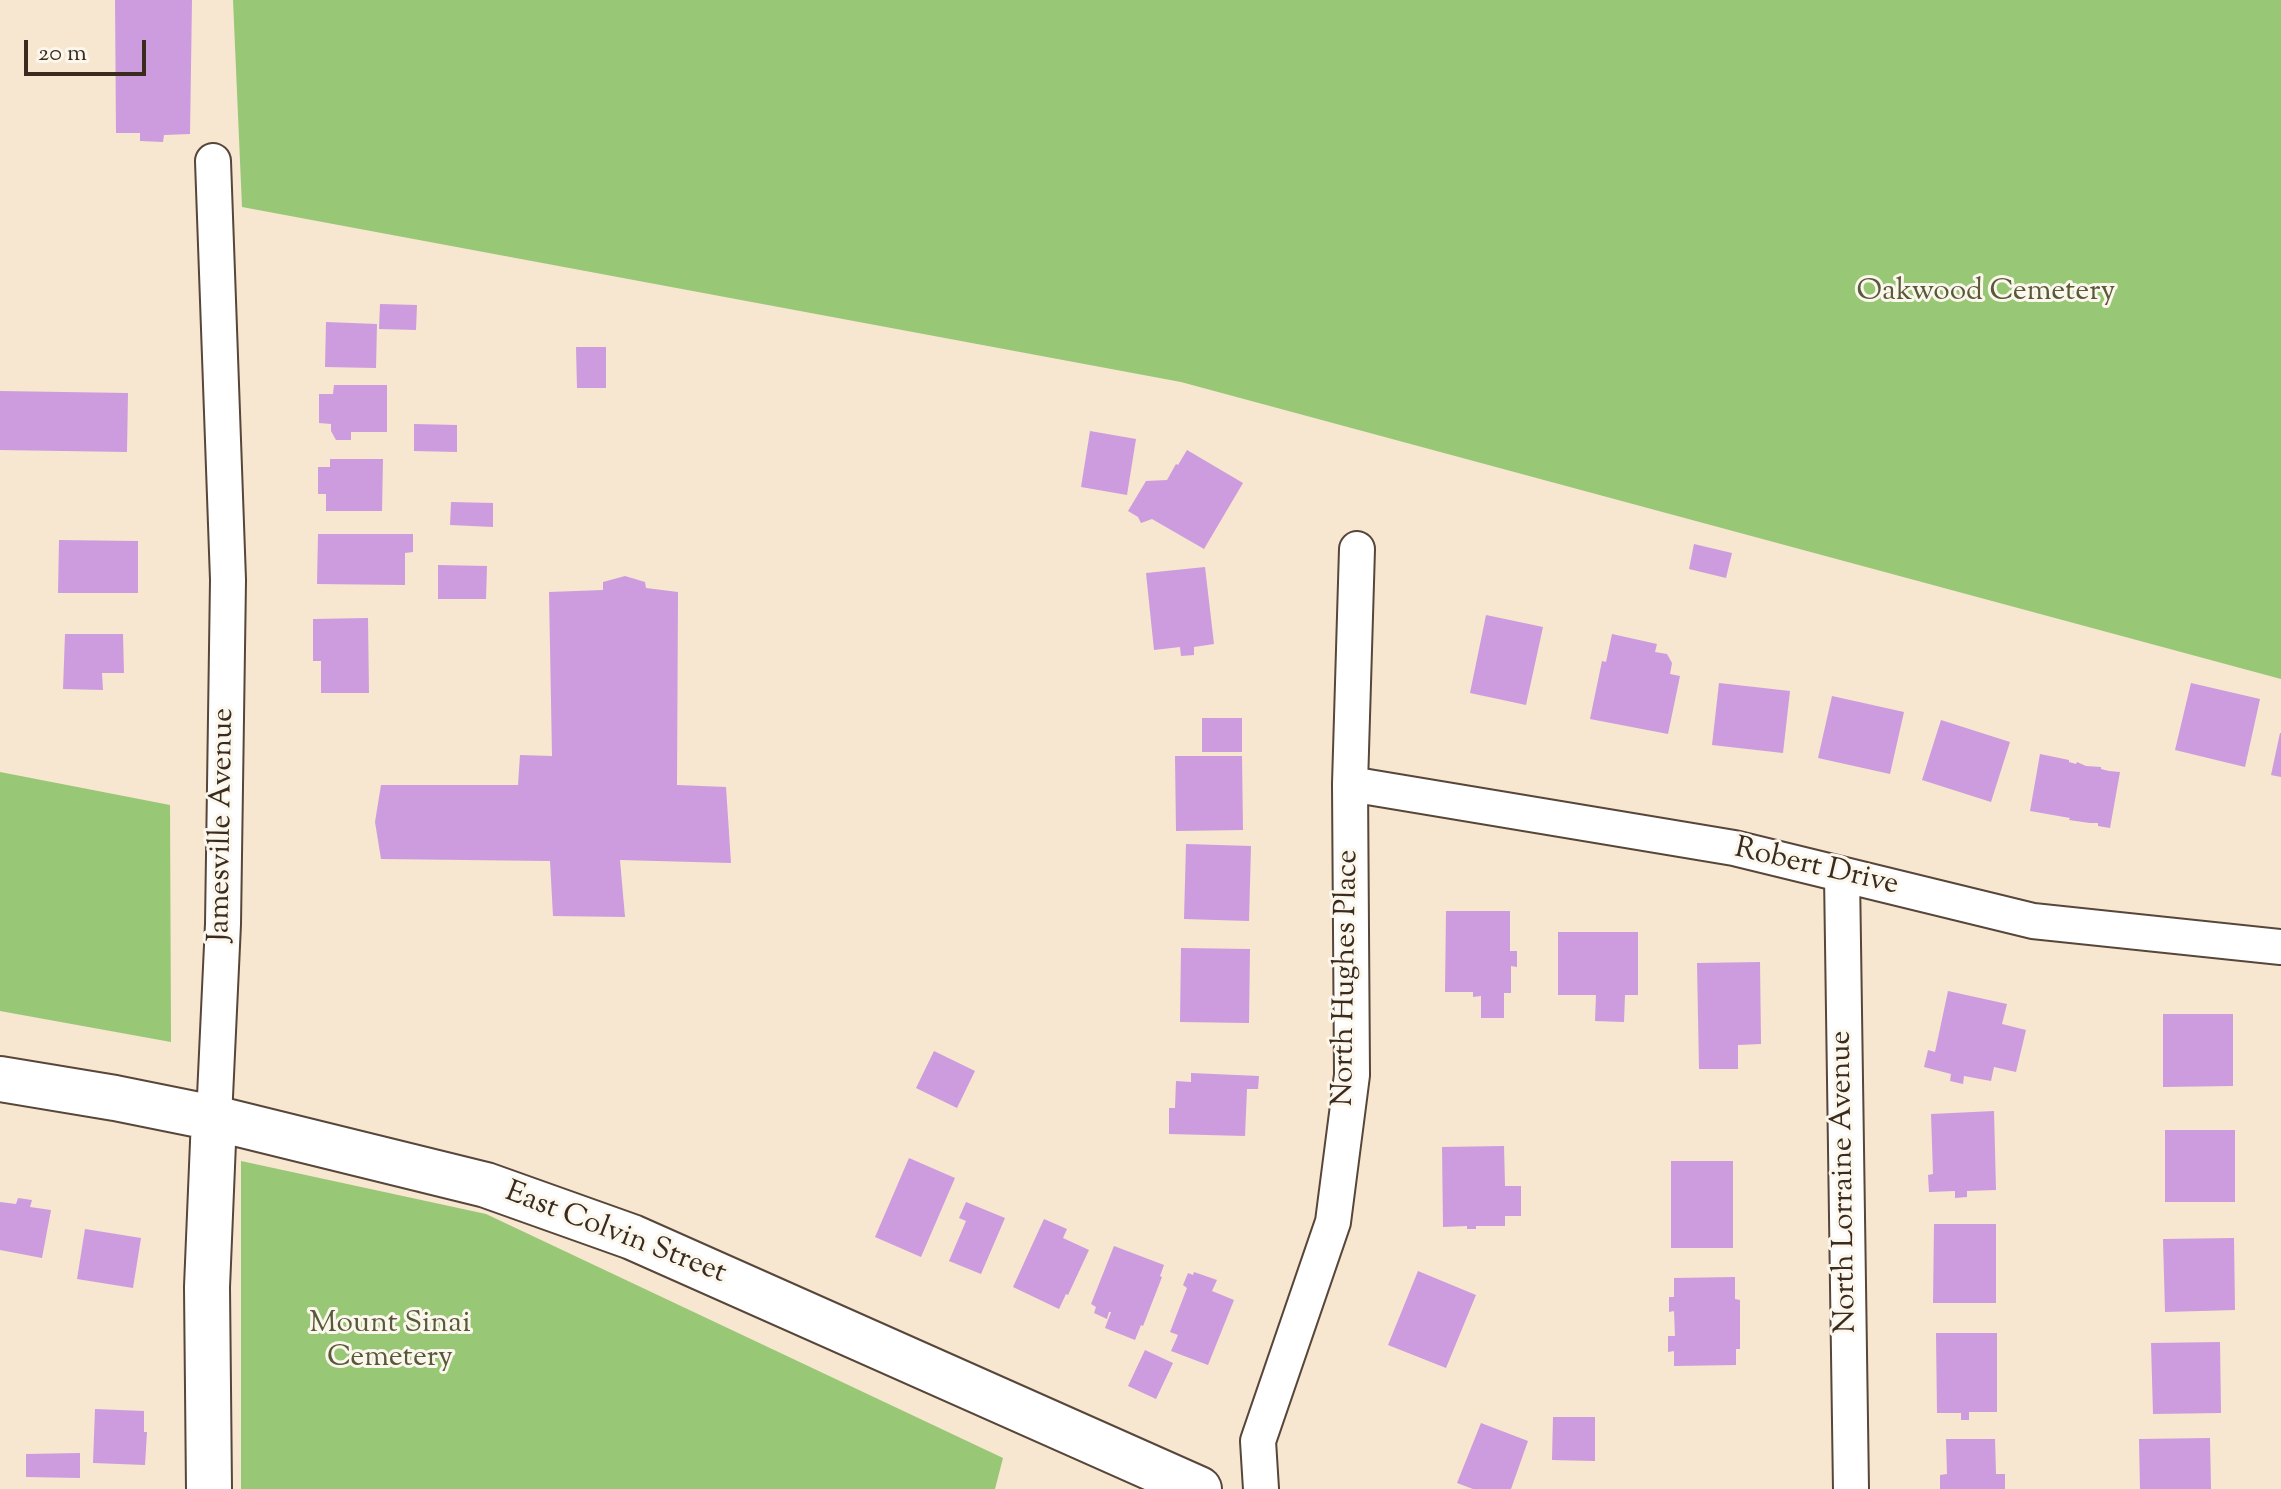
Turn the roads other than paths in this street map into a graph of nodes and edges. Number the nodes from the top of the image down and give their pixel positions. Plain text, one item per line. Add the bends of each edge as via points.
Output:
1 (213, 161) dead end
2 (1357, 549) dead end
3 (1350, 784) junction
4 (1842, 875) junction
5 (2281, 947) edge
6 (0, 1079) edge
7 (214, 1118) junction
8 (209, 1489) edge
9 (1199, 1489) edge
10 (1261, 1489) edge
11 (1851, 1489) edge

1 - 7 street, Jamesville Avenue via 228,580
2 - 3 street, North Hughes Place
3 - 4 street, Robert Drive via 1734,848
3 - 10 street, North Hughes Place via 1352,1075 1333,1222 1258,1441
4 - 5 street, Robert Drive via 2033,921
4 - 11 street, North Lorraine Avenue
6 - 7 street, East Colvin Street
7 - 8 street, Jamesville Avenue via 207,1287
7 - 9 street, East Colvin Street via 486,1185 632,1237

